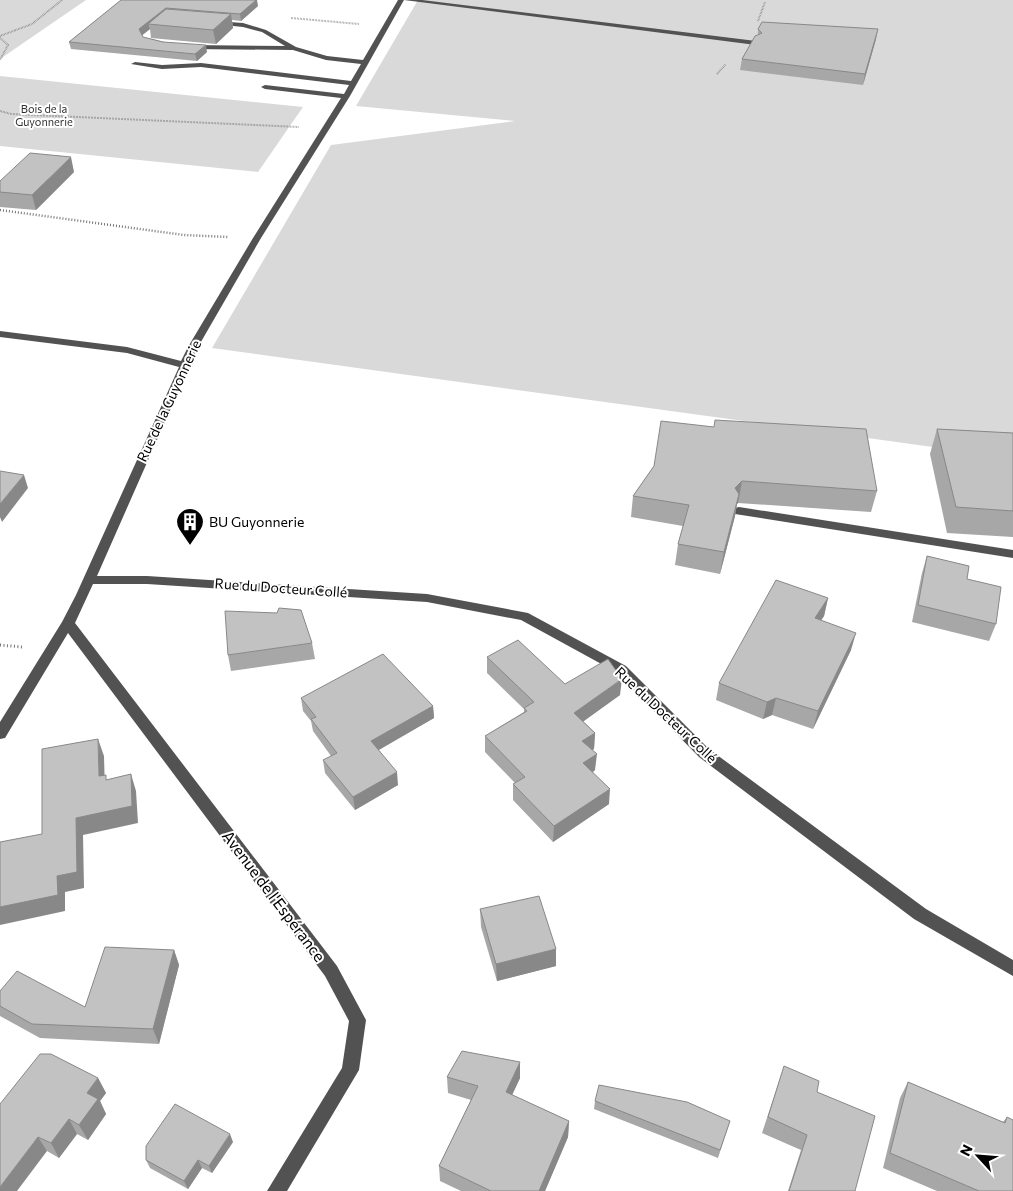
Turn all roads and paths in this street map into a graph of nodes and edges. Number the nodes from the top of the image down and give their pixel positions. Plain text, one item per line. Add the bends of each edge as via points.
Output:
1 (62, 0) edge
2 (402, 0) edge
3 (407, 0) edge
4 (285, 17) dead end
5 (205, 22) edge
6 (387, 26) junction
7 (0, 37) edge
8 (756, 43) edge
9 (180, 45) edge
10 (294, 48) junction
11 (0, 60) edge
12 (366, 62) junction
13 (135, 64) dead end
14 (354, 83) junction
15 (265, 87) dead end
16 (346, 96) junction
17 (0, 111) edge
18 (326, 129) junction
19 (0, 210) edge
20 (257, 238) junction
21 (0, 334) edge
22 (183, 365) junction
23 (739, 511) edge
24 (1013, 554) edge
25 (90, 580) junction
26 (68, 623) junction
27 (0, 734) edge
28 (1013, 969) edge
29 (276, 1191) edge

1 - 7 path via 32,24
2 - 6 street, Rue de la Guyonnerie
3 - 8 street
4 - 6 path
5 - 10 street via 243,25 264,31
6 - 12 street, Rue de la Guyonnerie
7 - 11 path via 8,45
9 - 10 street
10 - 12 street via 326,58
12 - 14 street, Rue de la Guyonnerie
13 - 14 street via 162,67 201,65
14 - 16 street, Rue de la Guyonnerie
15 - 16 street
16 - 18 street, Rue de la Guyonnerie
17 - 18 path
18 - 20 street, Rue de la Guyonnerie
19 - 20 path via 184,235
20 - 22 street, Rue de la Guyonnerie
21 - 22 street via 128,350
22 - 25 street, Rue de la Guyonnerie
23 - 24 street
25 - 26 street, Rue de la Guyonnerie
25 - 28 street, Rue du Docteur Collé via 147,580 428,598 524,616 621,669 704,753 920,914
26 - 27 street, Rue de la Guyonnerie
26 - 29 street, Avenue de l'Espérance via 331,971 358,1020 350,1070

